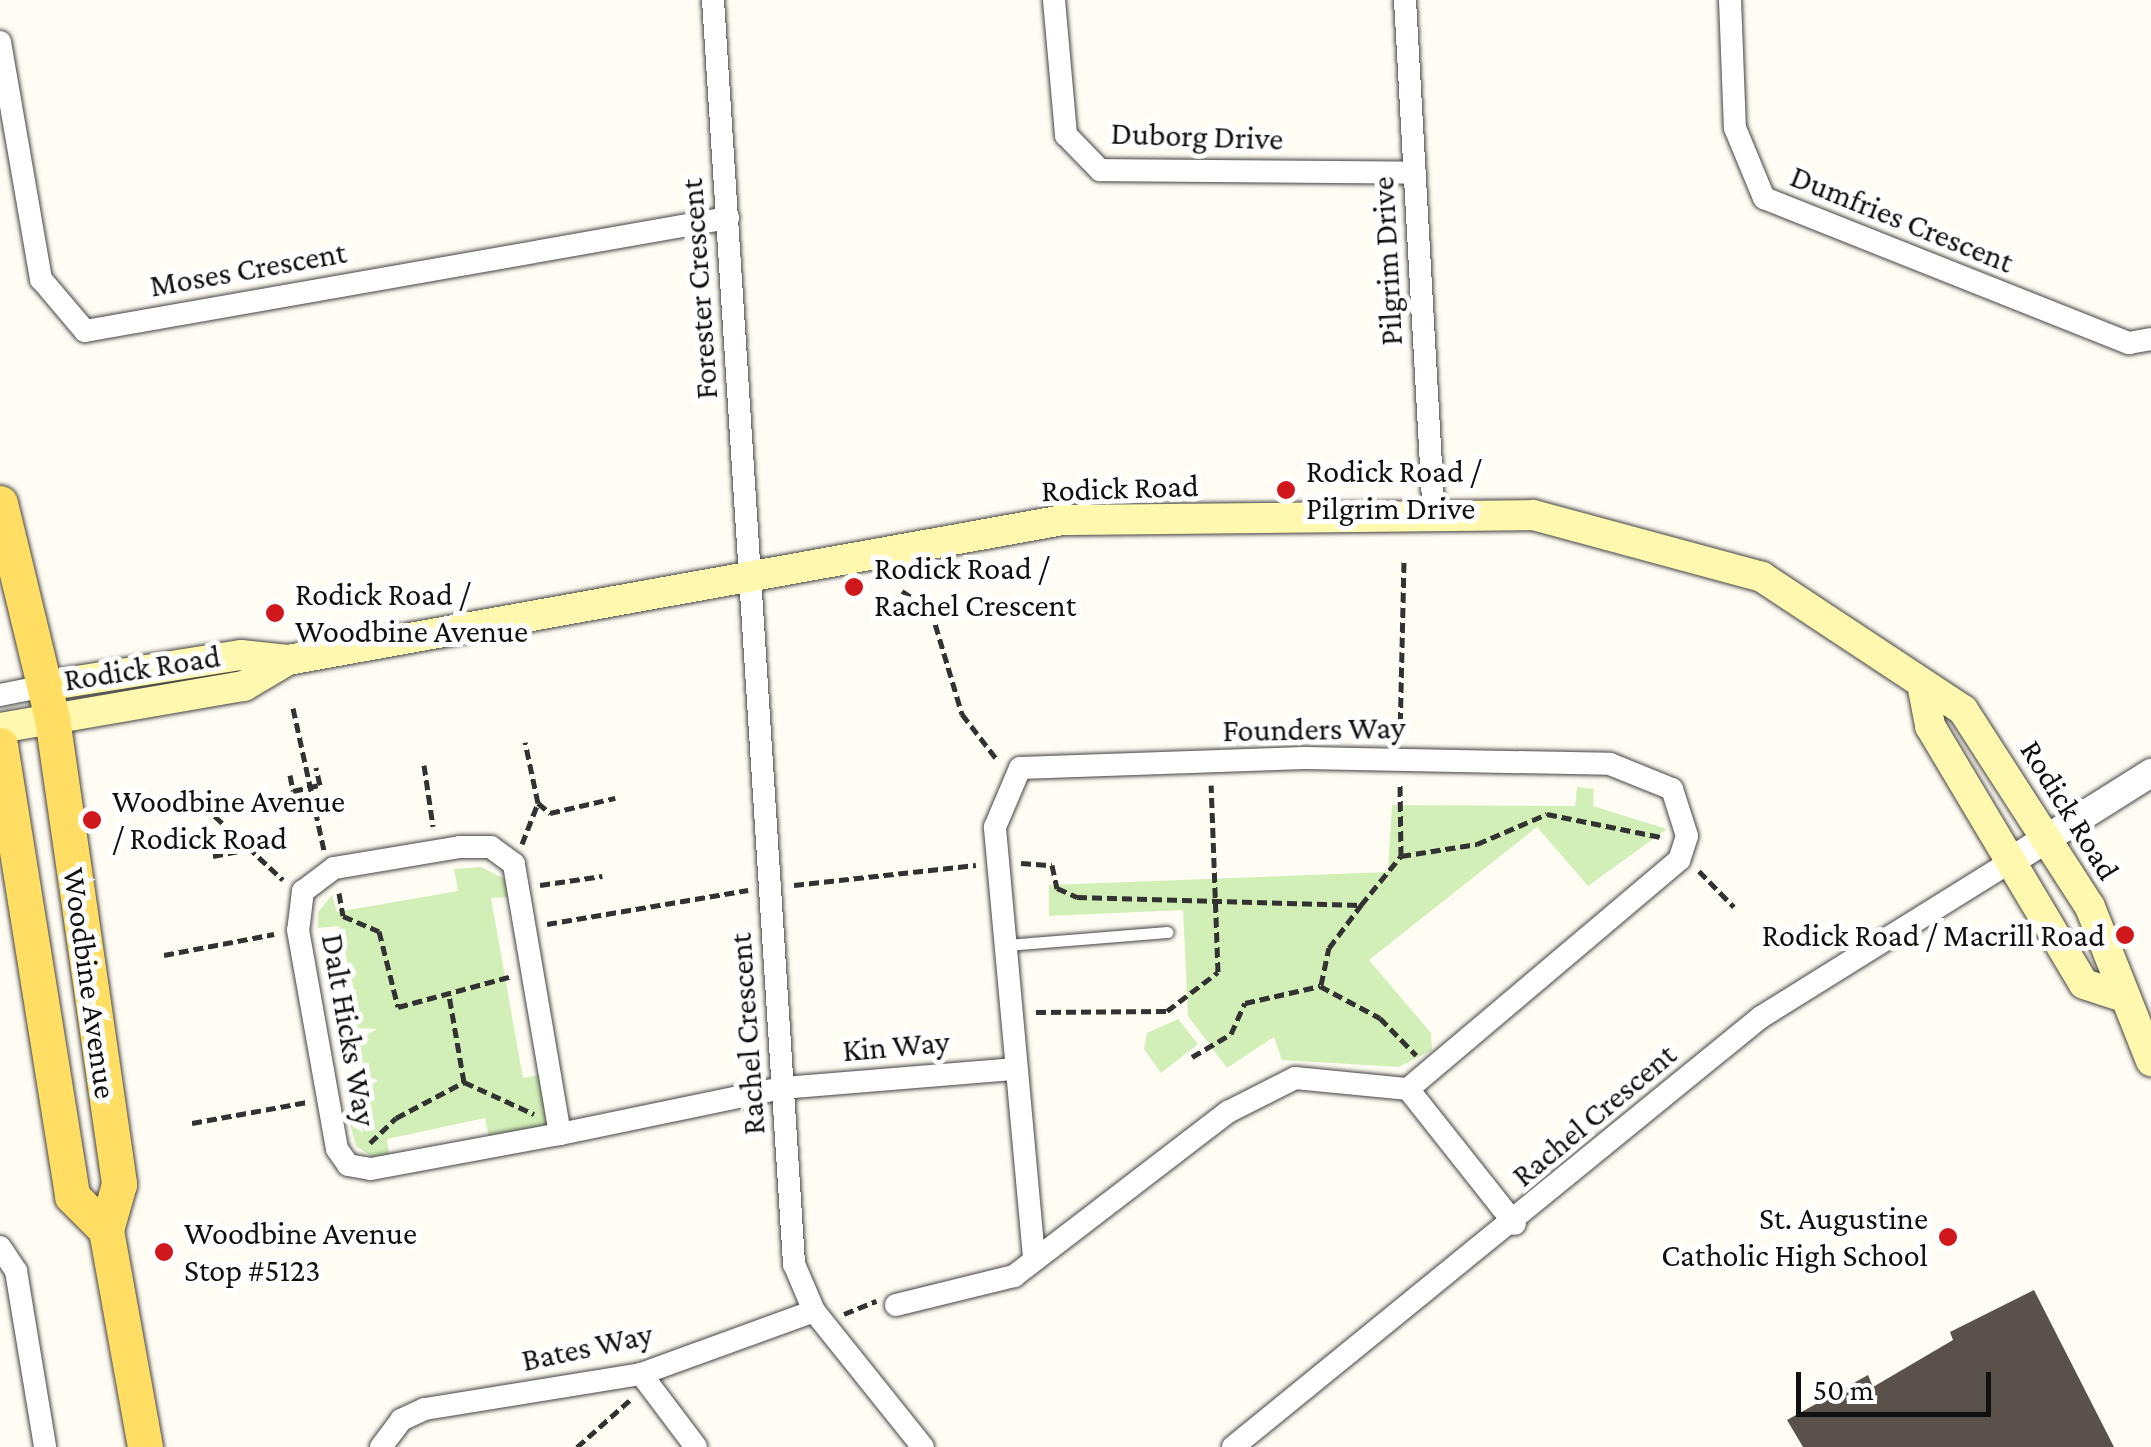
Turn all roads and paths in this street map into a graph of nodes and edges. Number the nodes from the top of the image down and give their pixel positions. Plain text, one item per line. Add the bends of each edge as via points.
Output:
1 (712, 0) edge
2 (1054, 0) edge
3 (1405, 0) edge
4 (1730, 0) edge
5 (0, 42) edge
6 (1415, 173) junction
7 (728, 218) junction
8 (2151, 338) edge
9 (0, 503) edge
10 (1434, 518) junction
11 (749, 574) junction
12 (902, 592) dead end
13 (1922, 689) junction
14 (0, 695) edge
15 (48, 702) junction
16 (293, 708) dead end
17 (0, 728) edge
18 (525, 742) dead end
19 (0, 745) edge
20 (424, 765) dead end
21 (316, 767) dead end
22 (2151, 774) edge
23 (290, 776) dead end
24 (1012, 780) junction
25 (307, 788) junction
26 (615, 798) dead end
27 (538, 803) junction
28 (204, 806) dead end
29 (2048, 838) junction
30 (254, 848) junction
31 (437, 852) junction
32 (213, 856) dead end
33 (1400, 856) dead end
34 (1679, 857) junction
35 (2016, 858) junction
36 (1000, 861) junction
37 (514, 864) junction
38 (334, 868) junction
39 (602, 876) dead end
40 (770, 886) junction
41 (522, 887) junction
42 (302, 891) junction
43 (1220, 905) dead end
44 (1361, 905) dead end
45 (1734, 907) dead end
46 (528, 927) junction
47 (298, 930) junction
48 (1167, 932) dead end
49 (1006, 946) junction
50 (164, 955) dead end
51 (535, 973) junction
52 (1320, 986) junction
53 (449, 994) junction
54 (2118, 994) junction
55 (1192, 1057) dead end
56 (2151, 1062) edge
57 (1014, 1069) junction
58 (1417, 1081) junction
59 (464, 1082) junction
60 (783, 1088) junction
61 (329, 1098) junction
62 (192, 1124) dead end
63 (559, 1129) junction
64 (348, 1165) junction
65 (1515, 1224) junction
66 (106, 1230) junction
67 (0, 1247) edge
68 (1034, 1257) junction
69 (896, 1305) joint
70 (819, 1317) junction
71 (641, 1374) junction
72 (44, 1447) edge
73 (146, 1447) edge
74 (382, 1447) edge
75 (576, 1447) edge
76 (696, 1447) edge
77 (924, 1447) edge
78 (1233, 1447) edge

1 - 7 street, Forester Crescent
2 - 6 street, Duborg Drive via 1066,135 1100,170
3 - 6 street, Pilgrim Drive
4 - 8 street, Dumfries Crescent via 1735,128 1764,198 2128,343
5 - 7 street, Moses Crescent via 41,280 85,332
6 - 10 street, Pilgrim Drive
7 - 11 street, Forester Crescent
9 - 15 main road, Woodbine Avenue
10 - 11 main road, Rodick Road via 1063,520
10 - 13 main road, Rodick Road via 1533,515 1762,577 1876,647
11 - 15 main road, Rodick Road via 288,660 244,686
11 - 40 street, Rachel Crescent
12 - 24 path via 931,610 962,714
13 - 29 main road, Rodick Road via 1963,710
13 - 35 main road via 1930,726
14 - 15 street, Rodick Road
15 - 17 main road, Rodick Road
15 - 66 main road, Woodbine Avenue via 119,1184
16 - 25 path
18 - 27 path
19 - 66 main road, Woodbine Avenue via 72,1196
20 - 31 path
21 - 25 path via 320,785
22 - 29 street
23 - 25 path via 293,792
24 - 34 street, Founders Way via 1048,761 1610,764 1672,789 1687,836
24 - 36 street via 995,826
25 - 38 path via 314,833
26 - 27 path via 550,813
27 - 37 path
28 - 30 path
29 - 35 street
29 - 54 main road, Rodick Road via 2120,971
30 - 32 path
30 - 42 path via 265,870
31 - 37 street, Dalt Hicks Way via 491,848
31 - 38 street, Dalt Hicks Way
33 - 34 path via 1477,844 1547,814 1655,831
34 - 45 path
34 - 58 street
35 - 54 main road via 2084,984
35 - 65 street, Rachel Crescent via 1761,1017
36 - 40 path via 949,875
36 - 43 path via 1052,865 1056,888 1077,897 1184,894
36 - 49 street
37 - 41 street
38 - 42 street, Dalt Hicks Way
38 - 53 path via 344,916 378,931 398,1007
39 - 41 path
40 - 46 path
40 - 60 street, Rachel Crescent
41 - 46 street
42 - 47 street, Dalt Hicks Way
44 - 52 path via 1329,948
46 - 51 street
47 - 50 path
47 - 61 street, Dalt Hicks Way
48 - 49 lane
49 - 57 street
51 - 53 path
51 - 63 street
52 - 55 path via 1245,1003 1231,1034
52 - 58 path via 1380,1018
53 - 59 path
54 - 56 main road, Rodick Road
57 - 60 street, Kin Way
57 - 68 street
58 - 65 street
58 - 68 street via 1276,1082
59 - 63 path
59 - 64 path via 396,1118
60 - 63 street, Dalt Hicks Way
60 - 70 street, Rachel Crescent via 794,1264
61 - 62 path
61 - 64 street, Dalt Hicks Way
63 - 64 street, Dalt Hicks Way via 371,1170
65 - 78 street, Rachel Crescent
66 - 73 main road, Woodbine Avenue
67 - 72 street via 16,1271
68 - 69 street via 1014,1276
69 - 70 path via 880,1300
70 - 71 street, Bates Way
70 - 77 street, Rachel Crescent
71 - 74 street, Bates Way via 425,1409 402,1420
71 - 75 path via 626,1411
71 - 76 street

